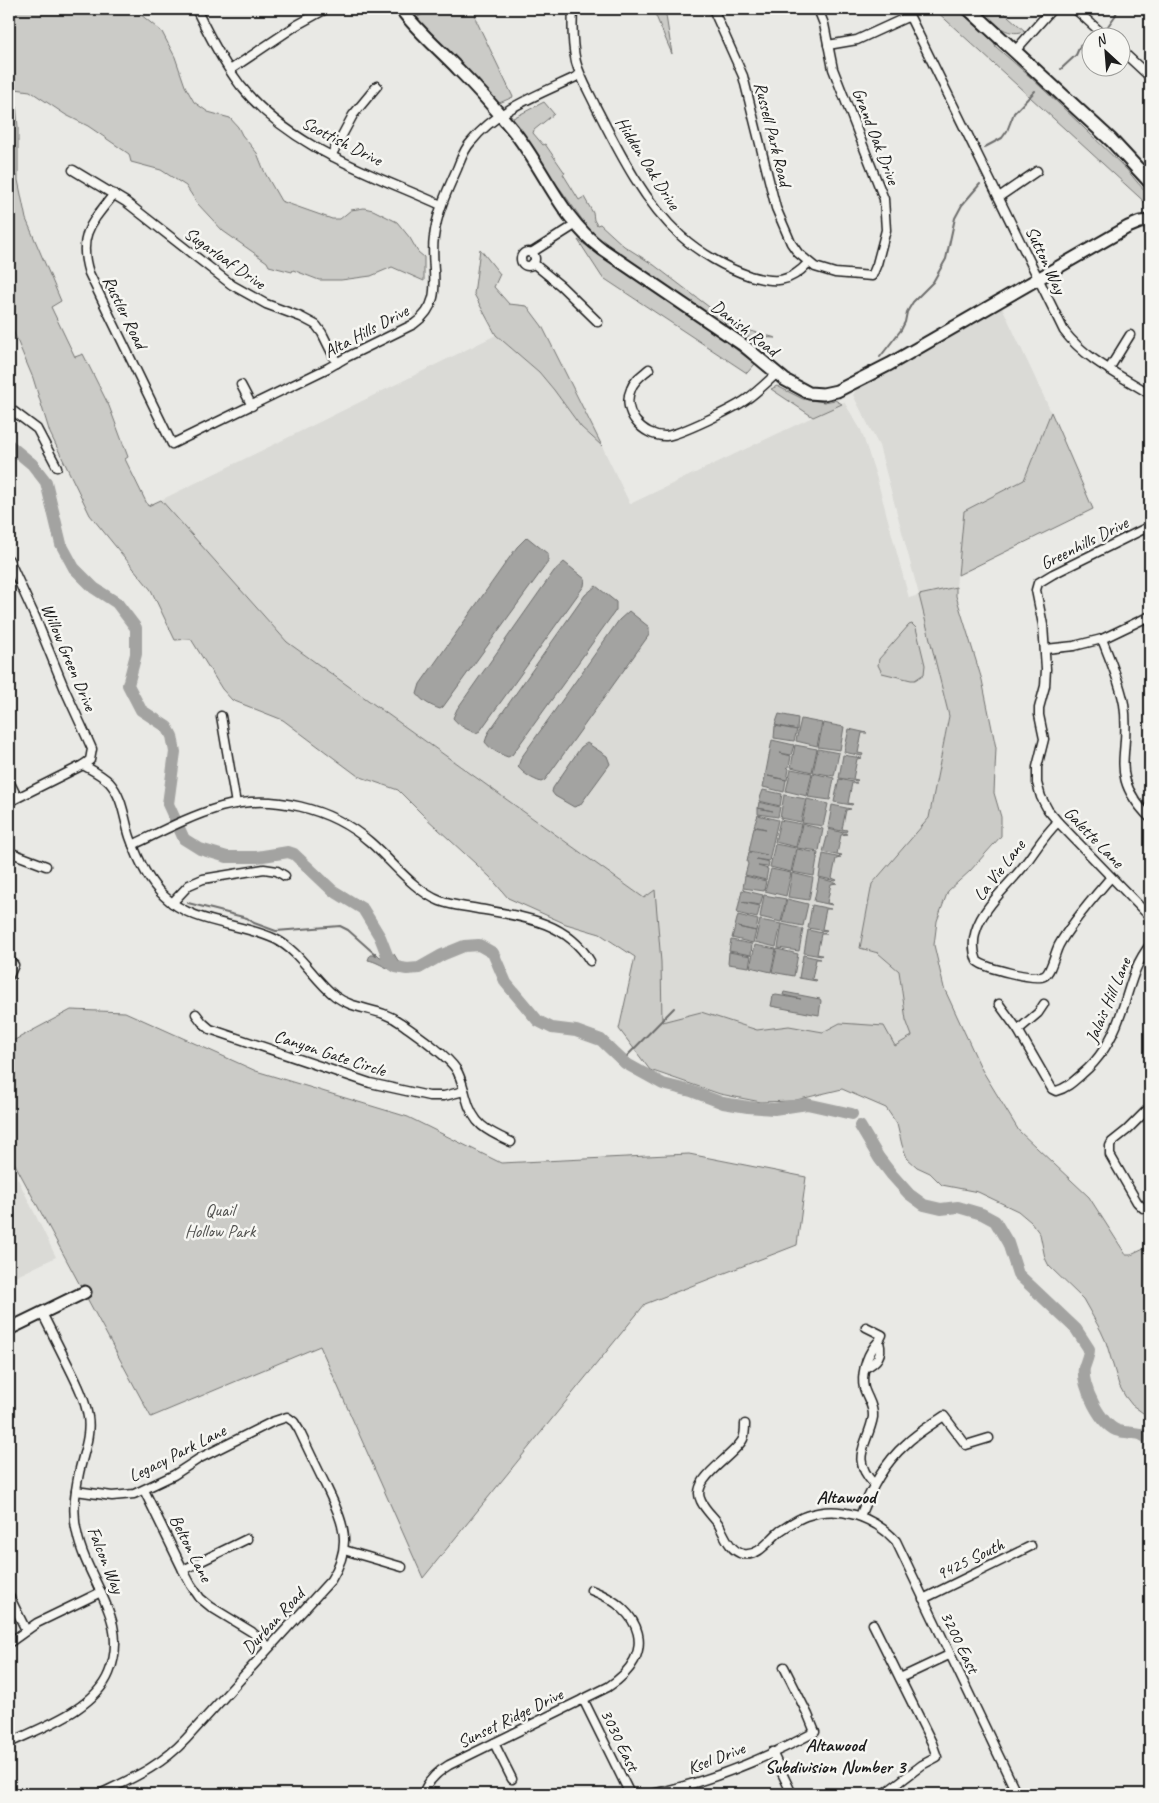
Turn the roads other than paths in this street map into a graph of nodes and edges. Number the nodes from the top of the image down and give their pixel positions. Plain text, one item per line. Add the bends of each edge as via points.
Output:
1 (196, 9) edge
2 (326, 9) edge
3 (401, 9) edge
4 (573, 9) edge
5 (713, 9) edge
6 (818, 9) edge
7 (969, 9) edge
8 (1052, 9) edge
9 (1075, 9) edge
10 (1095, 28) edge
11 (828, 45) junction
12 (1014, 50) junction
13 (1132, 60) edge
14 (230, 70) junction
15 (580, 75) junction
16 (1150, 77) edge
17 (377, 86) dead end
18 (501, 116) junction
19 (1110, 140) junction
20 (331, 156) junction
21 (73, 170) dead end
22 (1037, 171) dead end
23 (1150, 172) edge
24 (1150, 182) edge
25 (114, 194) junction
26 (999, 197) junction
27 (441, 205) junction
28 (1150, 221) edge
29 (575, 225) junction
30 (531, 253) junction
31 (808, 263) junction
32 (533, 264) junction
33 (1038, 280) junction
34 (598, 322) dead end
35 (1130, 335) dead end
36 (337, 363) junction
37 (649, 369) dead end
38 (1109, 369) junction
39 (776, 374) junction
40 (241, 385) dead end
41 (1150, 394) edge
42 (252, 406) junction
43 (9, 408) edge
44 (172, 444) joint
45 (57, 467) dead end
46 (1150, 526) edge
47 (9, 560) edge
48 (1150, 616) edge
49 (1102, 639) junction
50 (1046, 649) junction
51 (221, 716) dead end
52 (83, 765) junction
53 (1037, 767) joint
54 (9, 781) edge
55 (17, 797) junction
56 (9, 802) edge
57 (236, 804) junction
58 (1150, 818) edge
59 (1058, 822) junction
60 (133, 845) junction
61 (9, 852) edge
62 (46, 866) dead end
63 (285, 876) dead end
64 (1111, 877) junction
65 (172, 903) junction
66 (1150, 917) edge
67 (1150, 945) edge
68 (590, 961) dead end
69 (11, 962) edge
70 (9, 976) edge
71 (999, 1004) dead end
72 (1044, 1004) dead end
73 (196, 1014) dead end
74 (1018, 1030) junction
75 (464, 1092) junction
76 (1150, 1107) edge
77 (511, 1142) dead end
78 (1147, 1208) edge
79 (85, 1292) dead end
80 (42, 1313) junction
81 (866, 1327) dead end
82 (9, 1329) edge
83 (288, 1417) joint
84 (745, 1424) dead end
85 (989, 1438) dead end
86 (874, 1484) junction
87 (144, 1490) junction
88 (76, 1491) junction
89 (860, 1516) junction
90 (247, 1539) dead end
91 (1030, 1546) dead end
92 (344, 1550) junction
93 (402, 1567) dead end
94 (183, 1570) junction
95 (590, 1590) dead end
96 (101, 1592) junction
97 (9, 1596) edge
98 (923, 1599) junction
99 (873, 1624) dead end
100 (26, 1630) junction
101 (9, 1643) edge
102 (269, 1647) junction
103 (949, 1655) junction
104 (784, 1667) dead end
105 (900, 1678) junction
106 (583, 1698) junction
107 (9, 1743) edge
108 (494, 1743) junction
109 (772, 1752) junction
110 (512, 1779) dead end
111 (678, 1791) edge
112 (100, 1794) edge
113 (423, 1794) edge
114 (630, 1794) edge
115 (652, 1794) edge
116 (792, 1794) edge
117 (884, 1794) edge
118 (1017, 1794) edge

1 - 14 street, Scottish Drive
2 - 14 street
3 - 18 street, Danish Road
4 - 15 street, Hidden Oak Drive via 573,46
5 - 31 street, Russell Park Road via 743,76 780,219 791,242
6 - 11 street, Grand Oak Drive
7 - 12 main road
8 - 12 street
9 - 10 street
11 - 26 street, Sutton Way via 857,40 910,17 958,103
11 - 31 street, Grand Oak Drive via 833,70 884,199 886,230 872,276 834,273
12 - 19 main road
13 - 16 street
14 - 20 street, Scottish Drive via 270,116 305,142
15 - 18 street via 507,110
15 - 31 street, Hidden Oak Drive via 614,142 649,199 682,237 710,257 741,273 764,280 787,279
17 - 20 street via 353,115
18 - 27 street, Alta Hills Drive via 466,149
18 - 29 street, Danish Road via 522,142
19 - 23 main road
19 - 24 main road
20 - 27 street, Scottish Drive
21 - 25 street, Sugarloaf Drive
22 - 26 street
25 - 36 street, Sugarloaf Drive via 232,285 266,304 316,325
25 - 44 street, Rustler Road via 86,233 84,259
26 - 33 street, Sutton Way
27 - 36 street, Alta Hills Drive via 434,237 434,292 430,310 414,324
28 - 33 street, Danish Road via 1132,225
29 - 30 street
29 - 39 street, Danish Road via 602,249 743,345
30 - 32 street
30 - 32 street via 525,253 521,260 525,266
32 - 34 street
33 - 38 street, Sutton Way via 1068,337
33 - 39 street, Danish Road via 837,391 809,392
35 - 38 street
36 - 42 street, Alta Hills Drive
37 - 39 street via 632,386 628,405 643,429 663,436 680,433 745,401
38 - 41 street, Sutton Way
40 - 42 street
42 - 44 street, Alta Hills Drive
43 - 45 street via 37,428
46 - 50 street, Greenhills Drive via 1038,583 1036,590
47 - 52 street, Willow Green Drive via 92,749 90,760
48 - 49 street
49 - 50 street
49 - 58 street via 1124,705 1125,782 1133,799
50 - 53 street, Greenhills Drive via 1045,686 1039,715 1044,739
51 - 57 street
52 - 55 street
52 - 60 street via 109,782 116,792
53 - 59 street, Galette Lane via 1041,797
54 - 55 street
55 - 56 street
57 - 60 street via 188,819
57 - 68 street via 290,804 326,815 360,834 430,896 453,904 530,918 574,941
59 - 64 street, Galette Lane
59 - 64 street, La Vie Lane via 987,908 974,948 981,964 1033,978 1045,976 1064,938
60 - 65 street via 154,884
61 - 62 street
63 - 65 street via 264,869 203,879 189,886
64 - 66 street, Galette Lane
65 - 75 street via 198,917 262,934 281,943 336,997 392,1016 445,1057 457,1070
67 - 74 street, Jalais Hill Lane via 1129,983 1121,1015 1109,1042 1088,1070 1071,1084 1056,1091 1052,1089
69 - 70 street
71 - 74 street, Jalais Hill Lane
72 - 74 street via 1038,1014
73 - 75 street, Canyon Gate Circle via 210,1029 355,1078 429,1096
75 - 77 street via 476,1121 484,1129
76 - 78 street via 1112,1142 1109,1150 1137,1202
79 - 80 street
80 - 82 street
80 - 88 street, Falcon Way via 80,1390 88,1418
81 - 86 street via 882,1335 871,1351 863,1382 873,1410 861,1455 864,1471
83 - 87 street, Legacy Park Lane via 200,1458
83 - 92 street, Durban Road via 299,1430 338,1512 344,1531
84 - 89 street via 744,1438 707,1476 699,1489 700,1501 736,1551 750,1554 763,1548 778,1533 806,1516 831,1512
85 - 86 street via 966,1445 944,1416 903,1445
86 - 89 street
87 - 88 street, Legacy Park Lane via 118,1496
87 - 94 street, Belton Lane
88 - 96 street, Falcon Way via 74,1519 78,1540
89 - 98 street, 3200 East via 878,1525 896,1541
90 - 94 street
91 - 98 street, 9425 South
92 - 93 street
92 - 102 street, Durban Road via 342,1561 331,1580
94 - 102 street, Belton Lane via 200,1598
95 - 106 street, Sunset Ridge Drive via 616,1603 632,1622 637,1632 639,1652 619,1680
96 - 100 street
96 - 107 street, Falcon Way via 110,1611 115,1636 109,1675 82,1706
97 - 100 street
98 - 103 street, 3200 East
99 - 105 street
100 - 101 street
102 - 112 street, Durban Road via 174,1752 147,1771
103 - 105 street
103 - 118 street, 3200 East
104 - 109 street, Ksel Drive via 815,1732
105 - 117 street via 937,1757
106 - 108 street, Sunset Ridge Drive
106 - 114 street, 3030 East
108 - 110 street
108 - 113 street, Sunset Ridge Drive via 438,1772
109 - 111 street, Ksel Drive
109 - 116 street
111 - 115 street, Ksel Drive

